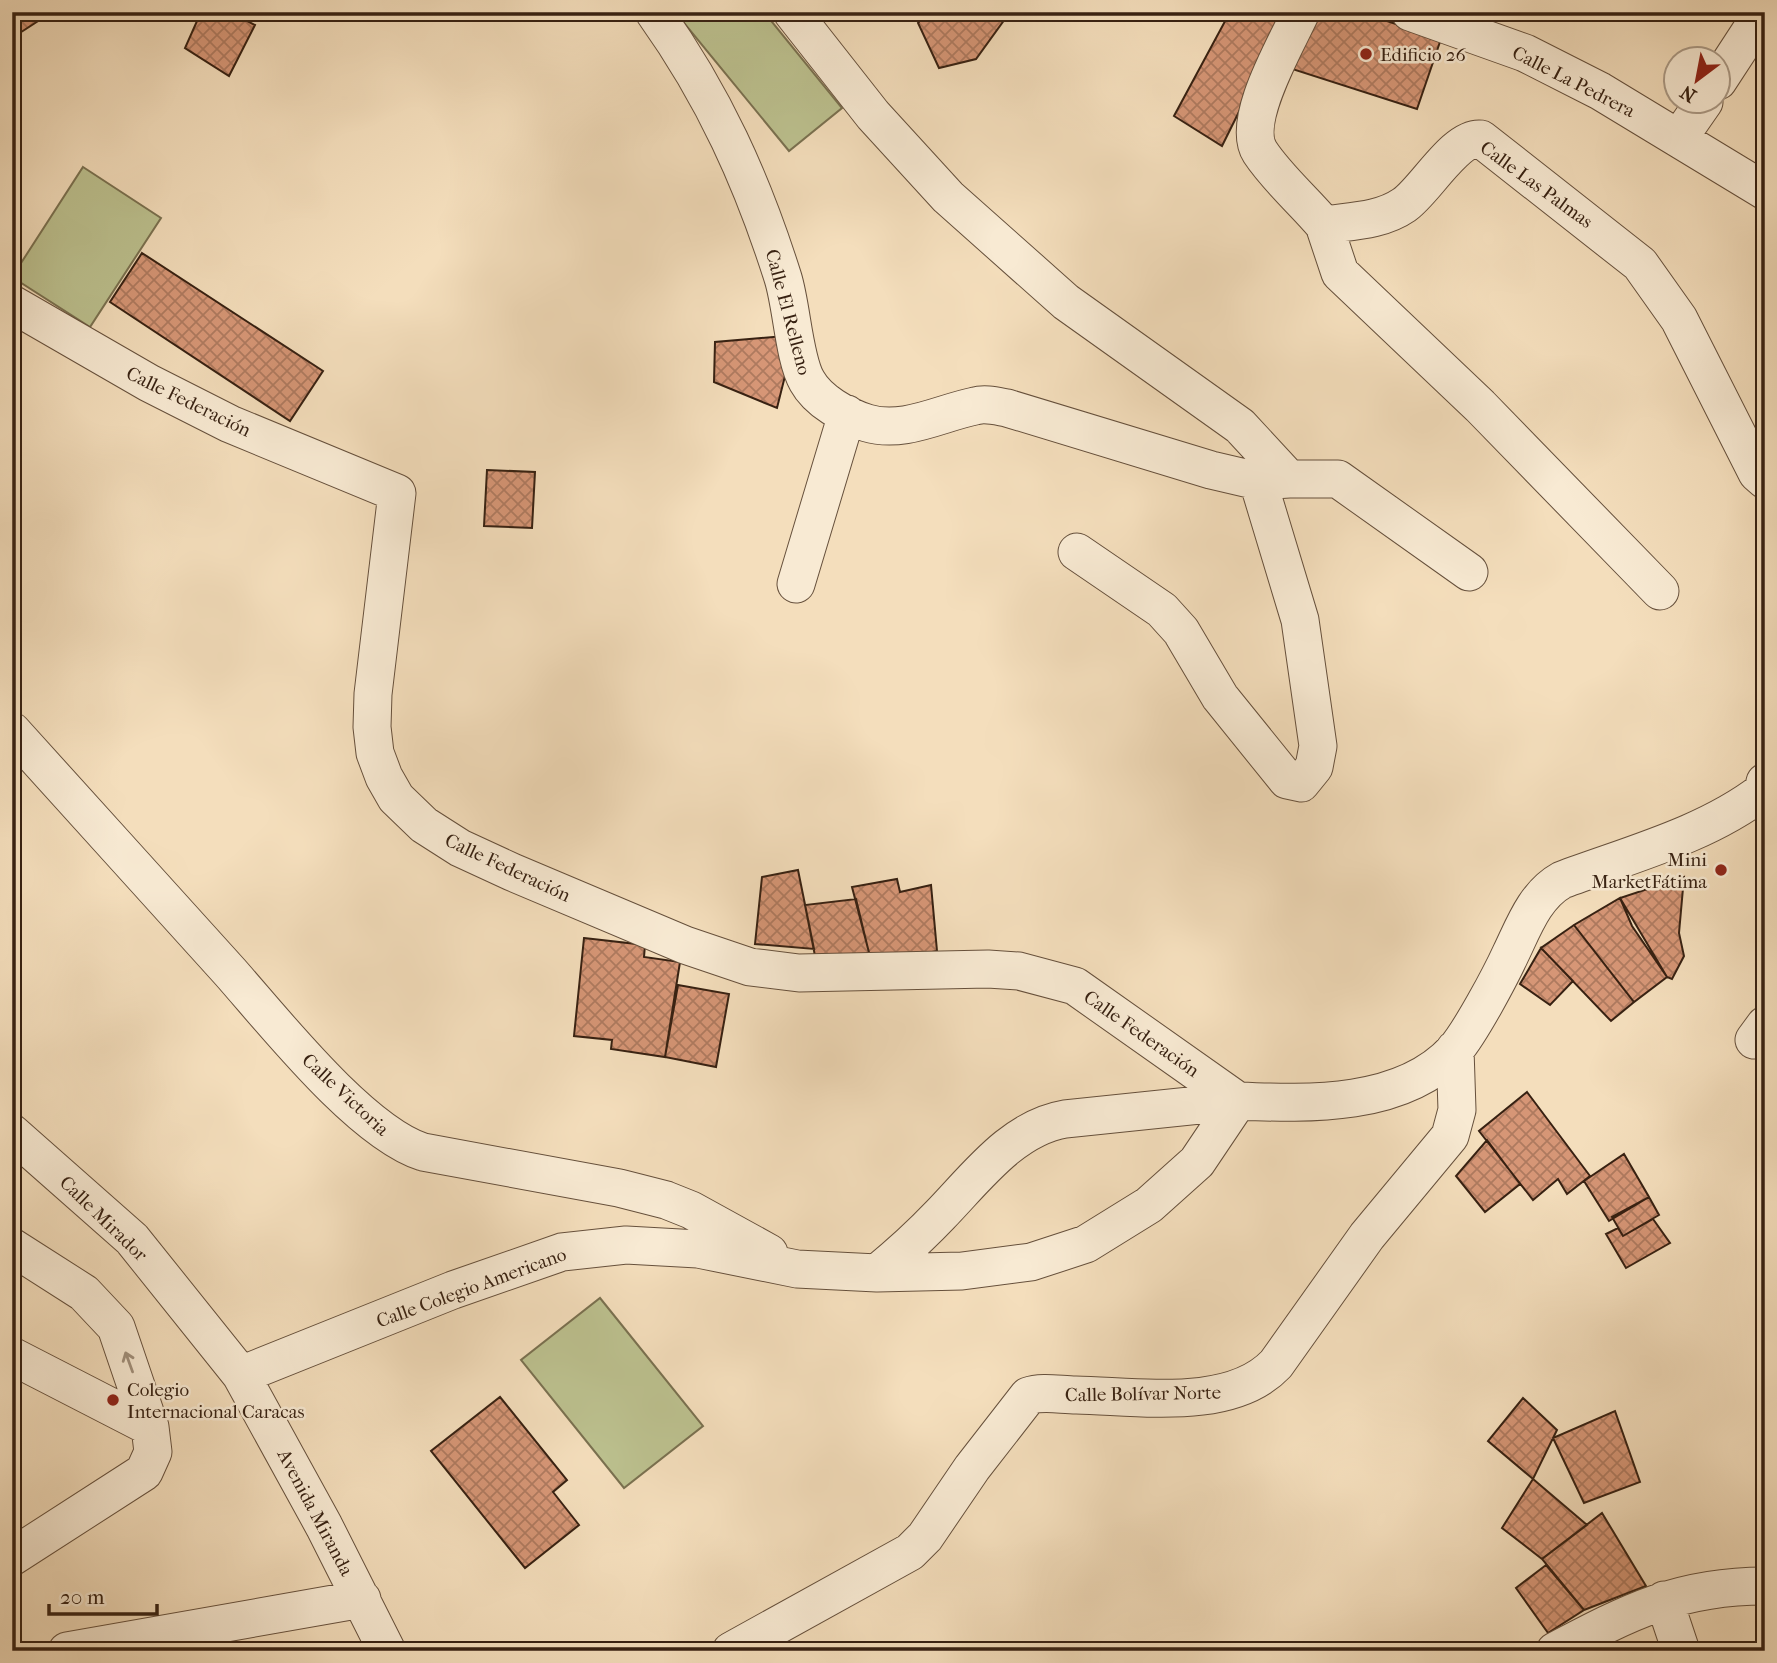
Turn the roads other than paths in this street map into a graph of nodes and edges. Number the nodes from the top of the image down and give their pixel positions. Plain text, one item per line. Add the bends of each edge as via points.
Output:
1 (654, 12) edge
2 (792, 12) edge
3 (1301, 12) edge
4 (1410, 12) edge
5 (1763, 12) edge
6 (1732, 58) edge
7 (1694, 116) edge
8 (1679, 138) junction
9 (1765, 191) edge
10 (1324, 225) junction
11 (12, 304) edge
12 (847, 414) junction
13 (1273, 480) junction
14 (1765, 480) edge
15 (1077, 552) dead end
16 (1469, 572) dead end
17 (796, 584) dead end
18 (1660, 591) dead end
19 (12, 731) edge
20 (1764, 789) edge
21 (1455, 1049) junction
22 (1238, 1101) junction
23 (12, 1132) edge
24 (12, 1247) edge
25 (797, 1269) junction
26 (877, 1273) junction
27 (12, 1356) edge
28 (241, 1375) junction
29 (150, 1427) junction
30 (12, 1557) edge
31 (1765, 1586) edge
32 (362, 1600) junction
33 (1664, 1600) junction
34 (67, 1651) edge
35 (387, 1651) edge
36 (731, 1651) edge
37 (1555, 1651) edge
38 (1681, 1651) edge

1 - 12 street, Calle El Relleno via 700,80 737,152 782,277 805,379 829,404
2 - 13 street via 866,106 948,197 1066,302 1240,426
3 - 10 street via 1259,107 1255,131 1260,152
4 - 8 street, Calle La Pedrera via 1525,53
5 - 6 street
7 - 8 street
8 - 9 street, Calle La Pedrera
10 - 14 street, Calle Las Palmas via 1393,212 1412,199 1464,142 1480,139 1640,264 1674,312
10 - 18 street via 1340,274 1480,407
11 - 22 street, Calle Federación via 230,424 397,494 373,694 375,753 396,798 440,836 512,872 685,945 750,967 808,973 988,969 1067,983 1094,997
12 - 13 street, Calle El Relleno via 884,426 937,419 976,405 998,406 1211,471
12 - 17 street
13 - 15 street via 1318,746 1314,767 1301,783 1287,780 1228,707 1181,631 1162,610
13 - 16 street, Calle El Relleno via 1338,479
19 - 25 street, Calle Victoria via 308,1059 394,1139 423,1152 666,1200 702,1215
20 - 21 street via 1701,827 1555,884 1533,909
21 - 22 street via 1421,1076 1365,1096 1284,1103
21 - 36 street, Calle Bolívar Norte via 1457,1110 1450,1136 1367,1236 1261,1379 1232,1391 1188,1396 1028,1396 925,1537 909,1552
22 - 26 street via 1041,1125 995,1157
22 - 26 street, Calle Colegio Americano via 1183,1177 1096,1239 998,1268
23 - 28 street, Calle Mirador via 132,1239
29 -> 24 street via 116,1327 84,1293
25 - 26 street, Calle Colegio Americano
25 - 28 street, Calle Colegio Americano via 698,1248 626,1245 562,1252 453,1290
27 - 29 street
28 - 32 street, Avenida Miranda
29 - 30 street via 153,1452 144,1472
31 - 33 street via 1681,1593
32 - 34 street
32 - 35 street, Avenida Miranda
33 - 37 street
33 - 38 street

